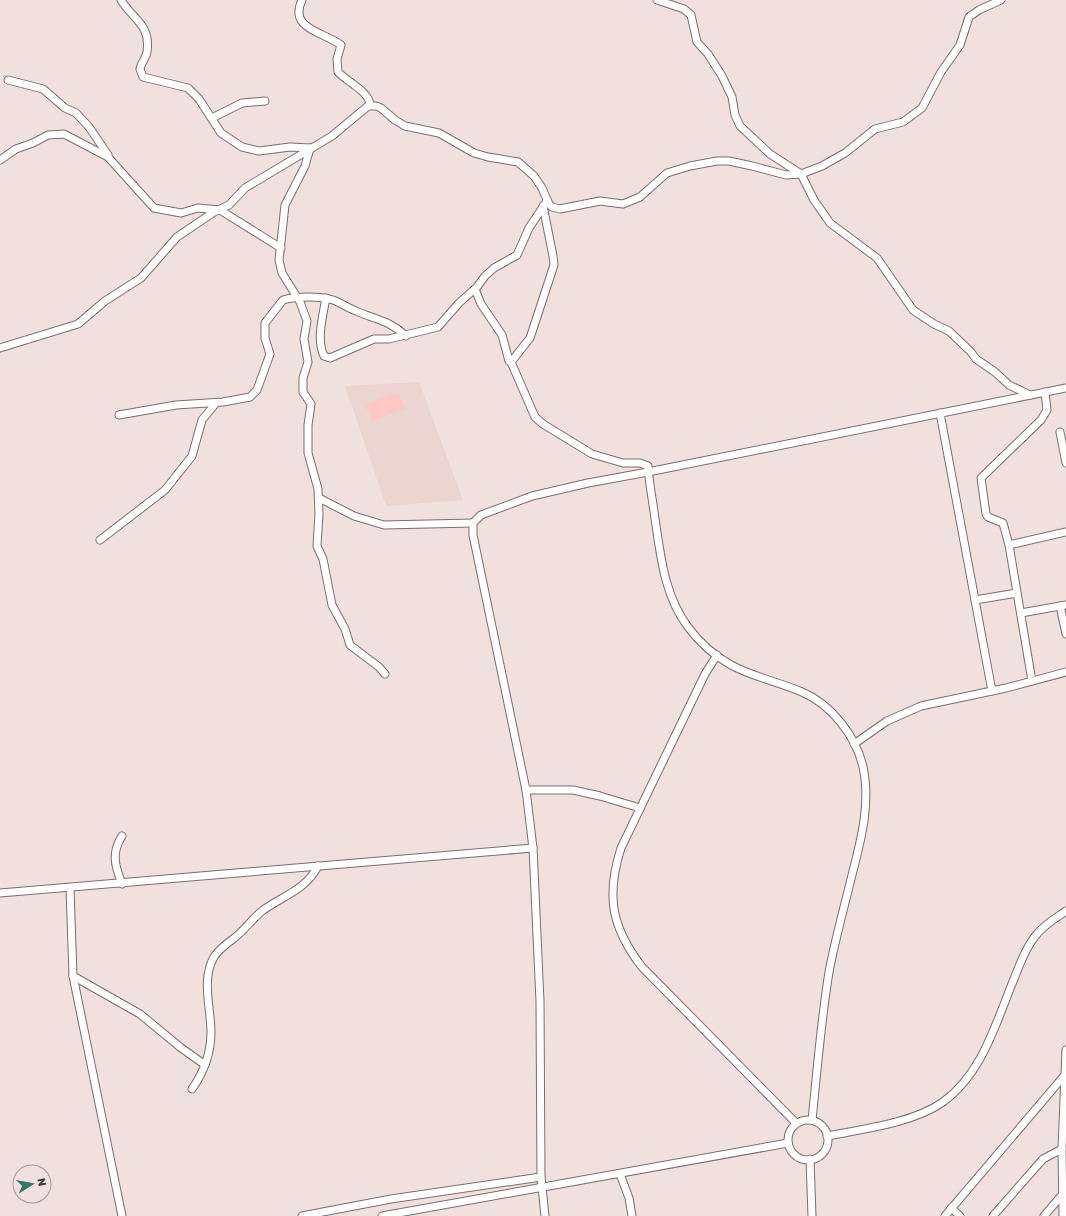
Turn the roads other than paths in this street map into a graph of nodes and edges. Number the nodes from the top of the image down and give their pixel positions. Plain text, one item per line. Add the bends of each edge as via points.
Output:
1 (121, 0) edge
2 (302, 0) edge
3 (657, 0) edge
4 (1001, 0) edge
5 (8, 80) dead end
6 (265, 101) dead end
7 (370, 105) junction
8 (212, 118) junction
9 (310, 148) junction
10 (0, 160) edge
11 (113, 161) junction
12 (801, 174) junction
13 (545, 204) junction
14 (220, 210) junction
15 (281, 248) junction
16 (475, 289) junction
17 (298, 298) junction
18 (326, 298) junction
19 (406, 336) junction
20 (0, 348) edge
21 (511, 362) junction
22 (1066, 388) edge
23 (1045, 392) junction
24 (1030, 395) junction
25 (216, 403) junction
26 (940, 413) junction
27 (119, 415) dead end
28 (1060, 432) dead end
29 (1066, 463) edge
30 (648, 472) junction
31 (319, 498) junction
32 (473, 523) junction
33 (1066, 532) edge
34 (100, 540) dead end
35 (1009, 545) junction
36 (1017, 593) junction
37 (975, 600) junction
38 (1063, 605) edge
39 (1021, 613) junction
40 (1066, 634) edge
41 (717, 655) junction
42 (1066, 672) edge
43 (385, 674) dead end
44 (1032, 681) junction
45 (992, 691) junction
46 (854, 744) junction
47 (526, 790) junction
48 (640, 808) junction
49 (122, 836) dead end
50 (533, 848) junction
51 (318, 866) junction
52 (122, 884) junction
53 (70, 888) junction
54 (0, 893) edge
55 (1066, 911) edge
56 (73, 976) junction
57 (1066, 1050) edge
58 (205, 1065) junction
59 (1064, 1076) junction
60 (192, 1089) dead end
61 (812, 1120) junction
62 (796, 1123) junction
63 (827, 1136) junction
64 (788, 1143) junction
65 (1062, 1149) junction
66 (810, 1159) junction
67 (620, 1174) junction
68 (541, 1177) junction
69 (542, 1187) junction
70 (1062, 1194) junction
71 (952, 1208) junction
72 (122, 1216) edge
73 (302, 1216) edge
74 (382, 1216) edge
75 (544, 1216) edge
76 (632, 1216) edge
77 (812, 1216) edge
78 (945, 1216) edge
79 (960, 1216) edge
80 (993, 1216) edge
81 (1044, 1216) edge
82 (1063, 1216) edge

1 - 8 street via 140,20 146,31 147,52 140,69 143,77 188,88
2 - 7 street via 298,17 313,30 341,45 336,64 338,72 359,88
3 - 12 street via 684,9 691,15 697,42 722,76 732,97 740,126 770,154
4 - 12 street via 969,17 960,45 918,112 903,122 869,132 845,153
5 - 11 street via 43,89 65,108 79,115
6 - 8 street via 242,103
7 - 9 street via 332,136
7 - 13 street via 381,108 405,126 439,133 481,155 518,162 534,176 542,188
8 - 9 street via 226,137 248,149 259,151
9 - 14 street via 245,188 229,205
9 - 15 street via 305,166 285,205
10 - 11 street via 16,149 58,133 73,137
11 - 14 street via 154,208 181,213 198,208
12 - 13 street via 786,174 729,161 717,161 667,173 640,197 623,204 600,201 560,209
12 - 24 street via 814,200 830,223 877,258 913,310 950,331 976,359 1009,386
13 - 16 street via 529,228 517,255 494,268
13 - 21 street via 554,265 530,338
14 - 15 street
14 - 20 street via 177,237 141,278 105,301 78,324
15 - 17 street via 279,260 282,273
16 - 19 street via 438,327
16 - 21 street via 502,335
17 - 18 street
17 - 25 street via 283,300 265,323 265,338 270,354 254,394 242,400
17 - 31 street via 307,322 304,339 308,362 303,378 303,392 310,402 308,452
18 - 19 street via 384,320
18 - 19 street via 321,336 326,357 334,358 374,339
21 - 30 street via 535,417 543,424 592,454 623,463 640,463 648,466
22 - 23 street
23 - 24 street
23 - 35 street via 1047,410 1041,420 981,478 986,514 1003,522
24 - 26 street
25 - 27 street via 183,404
25 - 34 street via 202,420 192,456 160,496
26 - 30 street
26 - 37 street
28 - 29 street
30 - 32 street via 588,482 532,496 481,515
30 - 41 street via 663,572 669,592 688,627
31 - 32 street via 354,516 384,525
31 - 43 street via 317,546 323,559 332,605 351,646
32 - 47 street via 472,535
33 - 35 street
35 - 36 street
36 - 37 street
36 - 39 street
37 - 45 street
38 - 39 street
38 - 40 street
39 - 44 street
41 - 46 street via 742,670 804,693 824,706 837,719
41 - 48 street via 705,674
42 - 44 street
44 - 45 street
45 - 46 street via 939,702 904,713 887,721
46 - 61 street via 863,765 866,811 829,974
47 - 48 street via 573,790
47 - 50 street
48 - 62 street via 621,848 612,892 614,913 629,951
49 - 52 street via 117,844 115,863
50 - 51 street
50 - 68 street via 540,1001
51 - 52 street
51 - 58 street via 305,884 262,911 214,957 208,977 211,1032
52 - 53 street
53 - 54 street
53 - 56 street
55 - 63 street via 1048,924 1028,946 982,1056 959,1089 943,1102 906,1119
56 - 58 street via 140,1014
56 - 72 street
57 - 59 street
58 - 60 street
59 - 65 street
59 - 71 street
61 - 62 street via 801,1120
61 - 63 street via 822,1126
62 - 64 street via 788,1134
63 - 66 street via 827,1143 821,1154
64 - 66 street via 796,1155
64 - 67 street
65 - 70 street
65 - 80 street via 1043,1159
66 - 77 street
67 - 69 street
67 - 76 street via 629,1198
68 - 69 street
68 - 73 street via 391,1199
69 - 74 street
69 - 75 street
70 - 81 street
70 - 82 street
71 - 78 street
71 - 79 street

